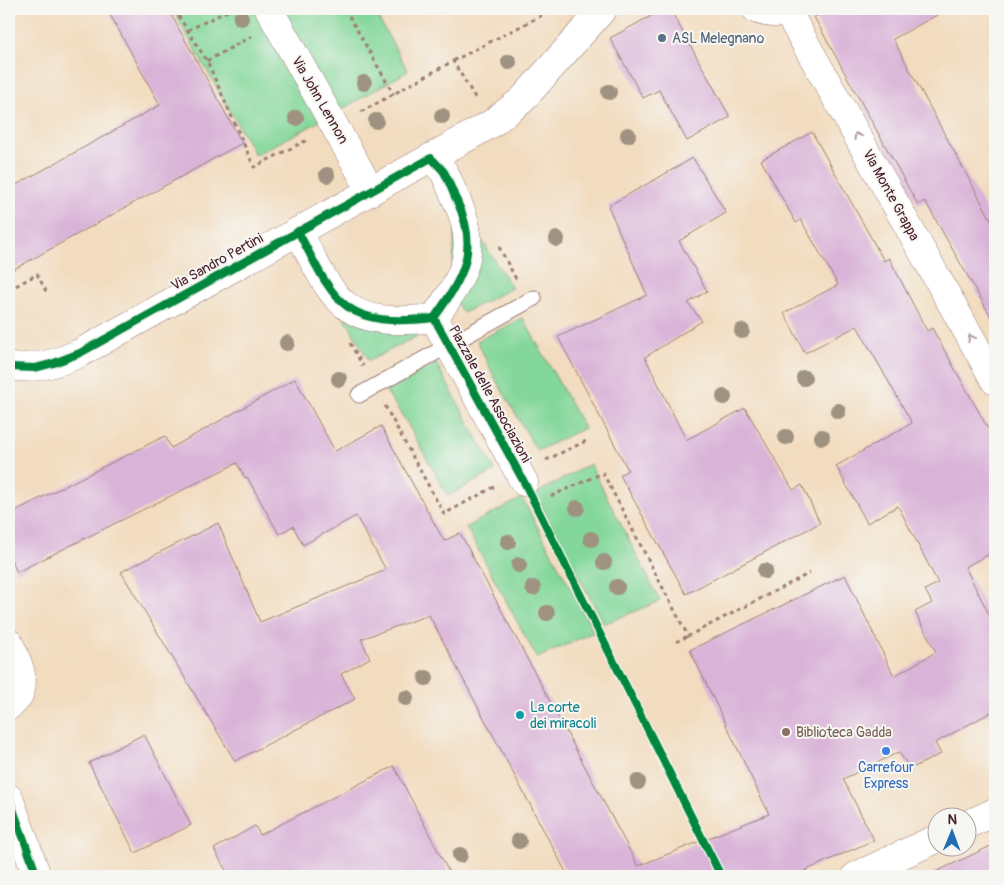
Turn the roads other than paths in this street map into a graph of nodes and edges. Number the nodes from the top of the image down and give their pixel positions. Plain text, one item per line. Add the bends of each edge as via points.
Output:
1 (603, 9) edge
2 (756, 9) edge
3 (788, 10) edge
4 (273, 16) edge
5 (431, 158) junction
6 (371, 191) junction
7 (298, 231) junction
8 (531, 300) road end
9 (434, 318) junction
10 (449, 346) junction
11 (9, 367) edge
12 (995, 381) edge
13 (359, 395) dead end
14 (526, 486) road end
15 (9, 643) edge
16 (9, 706) edge
17 (9, 798) edge
18 (995, 812) edge
19 (976, 821) edge
20 (926, 844) edge
21 (37, 876) edge
22 (856, 876) edge

1 - 5 street, Via Sandro Pertini via 512,109
2 - 3 street via 777,13
12 -> 3 street, Via Monte Grappa
4 - 6 street, Via John Lennon
5 - 6 street, Via Sandro Pertini
5 - 9 street, Piazzale delle Associazioni via 444,172 462,212 468,244 461,277
6 - 7 street, Via Sandro Pertini
7 - 9 street, Piazzale delle Associazioni via 327,286 345,306 365,316 388,321
7 - 11 street, Via Sandro Pertini via 80,353 40,366
8 - 10 lane
9 - 10 street, Piazzale delle Associazioni
10 - 13 lane
10 - 14 street, Piazzale delle Associazioni
15 - 16 street via 20,666 23,686
17 - 21 street
18 - 19 street
20 - 22 street

